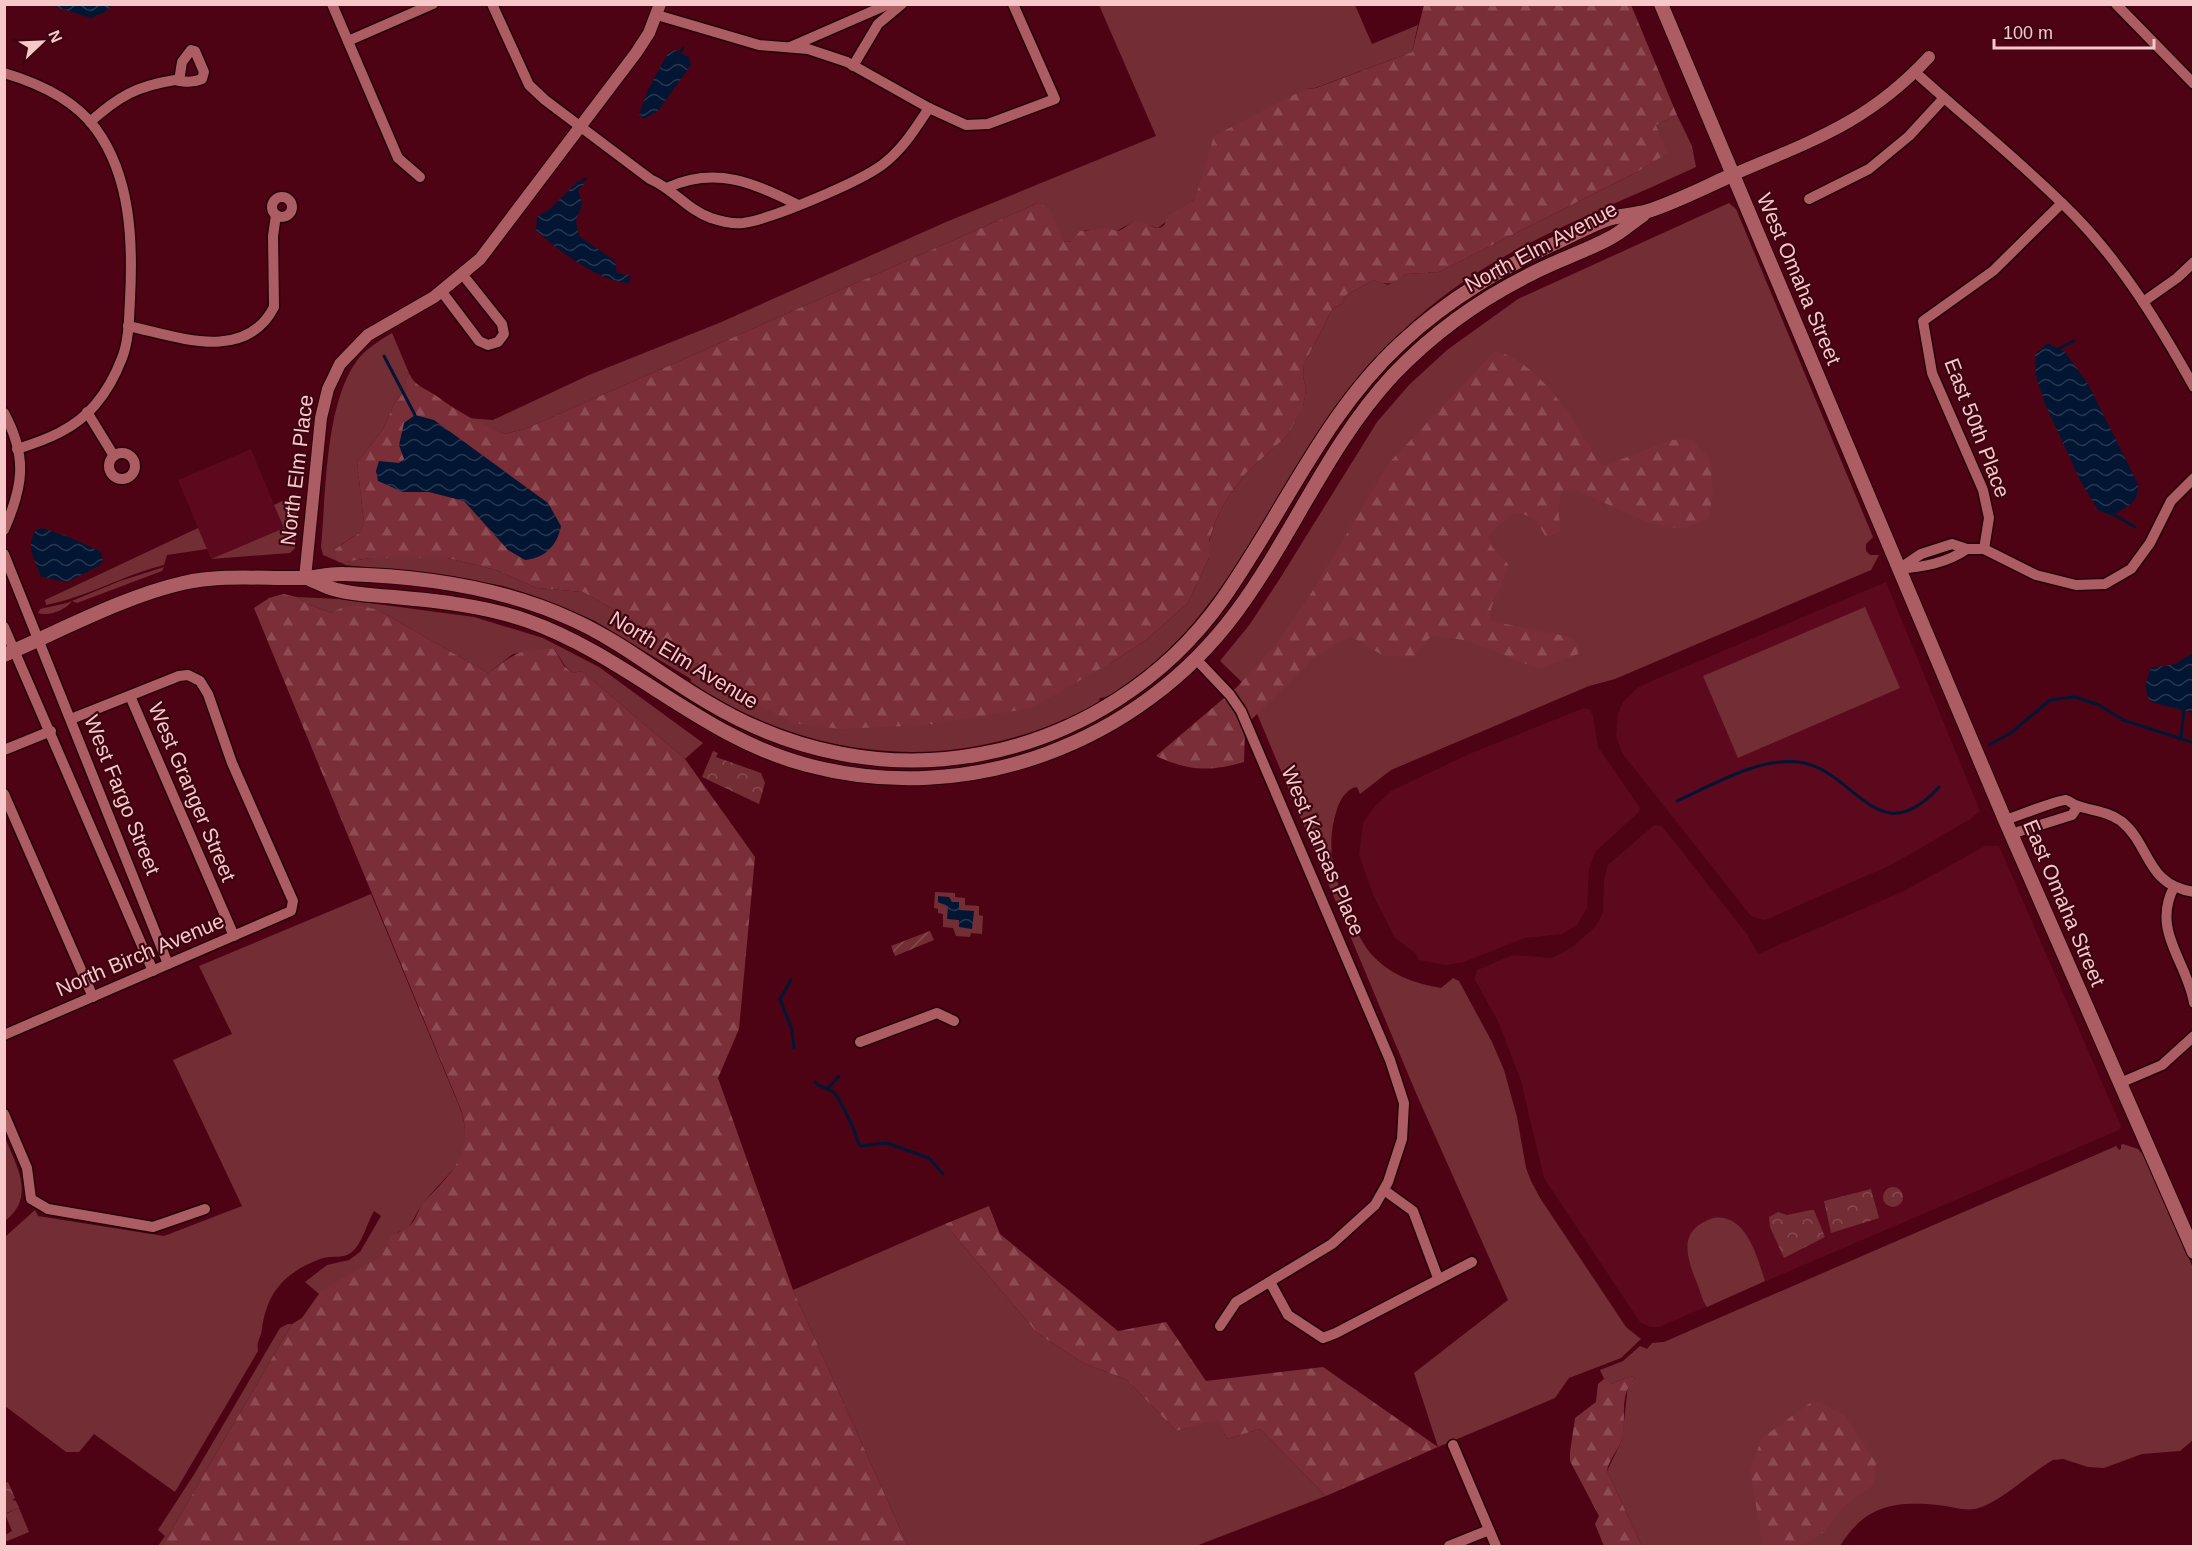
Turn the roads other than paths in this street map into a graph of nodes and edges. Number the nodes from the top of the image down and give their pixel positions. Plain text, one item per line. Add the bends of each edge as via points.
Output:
1 (332, 4) edge
2 (433, 4) edge
3 (492, 4) edge
4 (889, 4) edge
5 (902, 4) edge
6 (1013, 4) edge
7 (1661, 4) edge
8 (2116, 4) edge
9 (658, 10) edge
10 (348, 41) junction
11 (788, 48) junction
12 (1929, 57) dead end
13 (853, 66) junction
14 (1915, 72) junction
15 (4, 73) edge
16 (178, 81) dead end
17 (2193, 84) edge
18 (1944, 98) junction
19 (929, 108) junction
20 (90, 122) junction
21 (581, 127) junction
22 (1732, 175) junction
23 (420, 177) dead end
24 (669, 187) junction
25 (1809, 199) dead end
26 (2062, 203) junction
27 (798, 205) junction
28 (1649, 210) junction
29 (276, 215) dead end
30 (2193, 262) edge
31 (463, 275) junction
32 (442, 292) junction
33 (2143, 302) junction
34 (128, 326) junction
35 (2193, 387) edge
36 (87, 412) junction
37 (4, 413) edge
38 (17, 449) junction
39 (114, 456) dead end
40 (2193, 478) edge
41 (4, 531) edge
42 (1984, 549) junction
43 (4, 554) edge
44 (1899, 569) junction
45 (305, 578) junction
46 (4, 627) edge
47 (38, 641) junction
48 (1183, 646) junction
49 (10, 653) edge
50 (1196, 659) junction
51 (130, 696) junction
52 (71, 719) junction
53 (51, 731) junction
54 (795, 743) junction
55 (4, 750) edge
56 (984, 754) junction
57 (789, 760) junction
58 (987, 771) junction
59 (4, 794) edge
60 (2050, 805) junction
61 (2078, 806) junction
62 (2005, 820) junction
63 (2056, 820) junction
64 (2011, 834) junction
65 (2174, 887) junction
66 (2193, 892) edge
67 (234, 936) junction
68 (168, 964) junction
69 (153, 971) junction
70 (93, 997) junction
71 (2193, 1003) edge
72 (954, 1020) dead end
73 (2193, 1034) edge
74 (4, 1035) edge
75 (860, 1042) dead end
76 (2120, 1083) junction
77 (4, 1114) edge
78 (1384, 1190) junction
79 (205, 1209) dead end
80 (2193, 1252) edge
81 (1472, 1262) dead end
82 (1438, 1278) junction
83 (1270, 1282) junction
84 (1220, 1326) dead end
85 (1454, 1445) dead end
86 (1489, 1530) junction
87 (1449, 1546) edge
88 (1496, 1546) edge

1 - 10 street
2 - 10 street
3 - 21 street via 529,85
4 - 11 street
5 - 13 street via 878,24
6 - 19 street via 1055,99 978,126 953,121
7 - 22 main road, West Omaha Street
8 - 17 street
9 - 11 street via 759,45
9 - 21 street, North Elm Place via 636,53
10 - 23 street via 398,158
11 - 13 street via 808,49
12 - 14 street
13 - 19 street
14 - 18 street
14 - 22 street via 1852,121
15 - 20 street via 46,88
16 - 20 street via 133,90 117,98
18 - 25 street via 1909,136 1869,169
18 - 26 street via 2007,150
19 - 27 street via 902,148 880,166
20 - 34 street via 111,154 126,200 132,259
21 - 24 street via 650,179
21 - 31 street, North Elm Place via 498,237
22 - 28 main road
22 - 44 main road, West Omaha Street
24 - 27 street via 687,179 711,176 757,184
24 - 27 street via 685,205 712,218 741,223 771,217
26 - 33 street
26 - 42 street, East 50th Place via 1993,271 1923,321 1932,373 1983,490 1989,518
28 - 48 main road, North Elm Avenue via 1608,219 1502,268 1448,304 1397,346 1335,419 1234,583
28 - 50 main road, North Elm Avenue via 1611,237 1526,276 1470,309 1394,374 1352,426 1238,610
29 - 34 street via 274,307 271,315 243,338 210,343
30 - 33 street
31 - 32 street, North Elm Place
31 - 32 street via 502,324 504,334 498,342 488,345 479,341
32 - 45 street, North Elm Place via 368,335 346,355 333,376 321,418
33 - 35 street
34 - 36 street via 123,356 115,374
36 - 38 street via 48,439
36 - 39 street
37 - 38 street
38 - 41 street via 21,485
40 - 42 street via 2171,501 2150,543 2131,569 2105,584 2076,585 2036,575
42 - 44 street via 1967,549 1926,567
43 - 47 street, West Fargo Street
44 - 62 main road, East Omaha Street
45 - 47 main road, North Elm Place via 244,577 183,583 132,600
45 - 54 main road, North Elm Avenue via 339,573 444,584 541,606 600,633 730,715
45 - 57 main road, North Elm Avenue via 339,591 493,611 555,631 612,660 725,734
46 - 49 street, West Fargo Street
47 - 49 main road, North Elm Place
47 - 52 street, West Fargo Street
48 - 50 main road
48 - 56 main road, North Elm Avenue via 1142,683 1096,712 1040,738
49 - 53 street, West Fargo Street
50 - 58 main road, North Elm Avenue via 1148,701 1101,730 1052,753
50 - 78 street, West Kansas Place via 1241,711 1395,1071 1404,1103 1402,1138
51 - 52 street
51 - 67 street, West Granger Street
51 - 67 street, North Birch Avenue via 179,675 200,681 208,694 232,764 293,901 291,911
52 - 68 street, West Fargo Street
53 - 55 street
53 - 69 street, West Fargo Street
54 - 56 main road, North Elm Avenue via 851,756 897,761
54 - 57 main road
56 - 58 main road
57 - 58 main road, North Elm Avenue via 877,777 939,778
59 - 70 street
60 - 61 street via 2067,800
60 - 62 street
60 - 63 street
61 - 63 street via 2072,815
61 - 65 street via 2094,808 2122,822 2150,866
62 - 64 main road, East Omaha Street
63 - 64 street
64 - 76 main road, East Omaha Street
65 - 66 street
65 - 71 street via 2165,914
67 - 68 street, North Birch Avenue
68 - 69 street, North Birch Avenue
69 - 70 street, North Birch Avenue
70 - 74 street, North Birch Avenue
72 - 75 street via 937,1013
73 - 76 street via 2162,1065
76 - 80 main road, East Omaha Street
77 - 79 street via 27,1168 31,1199 48,1209 153,1227
78 - 82 street via 1413,1211
78 - 83 street, West Kansas Place via 1368,1212 1332,1244
81 - 82 street
82 - 83 street via 1323,1338 1288,1315
83 - 84 street, West Kansas Place via 1236,1302
85 - 86 street
86 - 87 street
86 - 88 street

